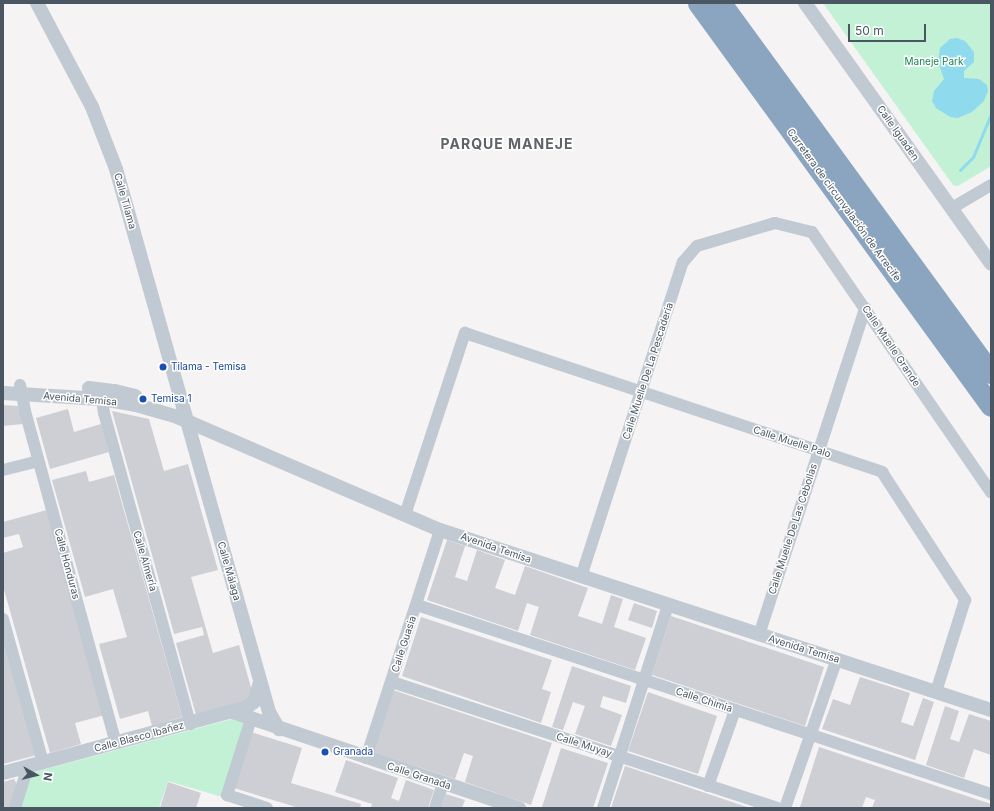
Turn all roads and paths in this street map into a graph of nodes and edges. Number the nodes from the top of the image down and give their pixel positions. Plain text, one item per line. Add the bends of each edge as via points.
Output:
1 (37, 3) edge
2 (698, 3) edge
3 (721, 3) edge
4 (804, 3) edge
5 (991, 185) edge
6 (952, 208) junction
7 (775, 223) joint
8 (991, 264) edge
9 (865, 308) junction
10 (991, 372) edge
11 (3, 385) edge
12 (21, 390) junction
13 (642, 392) junction
14 (3, 393) edge
15 (102, 399) junction
16 (991, 406) edge
17 (185, 416) junction
18 (819, 451) junction
19 (38, 461) junction
20 (3, 470) edge
21 (991, 492) edge
22 (405, 515) junction
23 (440, 530) junction
24 (581, 577) junction
25 (417, 605) junction
26 (668, 605) junction
27 (3, 619) edge
28 (759, 635) junction
29 (836, 659) junction
30 (643, 681) junction
31 (260, 682) junction
32 (392, 682) junction
33 (936, 692) junction
34 (735, 710) junction
35 (991, 710) edge
36 (233, 712) junction
37 (252, 719) junction
38 (190, 724) junction
39 (279, 729) junction
40 (811, 735) junction
41 (116, 743) junction
42 (619, 757) junction
43 (366, 758) junction
44 (43, 762) junction
45 (28, 766) junction
46 (3, 773) edge
47 (443, 784) junction
48 (708, 786) junction
49 (991, 794) edge
50 (15, 808) edge
51 (267, 808) edge
52 (435, 808) edge
53 (519, 808) edge
54 (603, 808) edge
55 (776, 808) edge
56 (785, 808) edge

1 - 17 street, Calle Tilama via 104,135 118,176
2 - 16 highway, Carretera de circunvalación de Arrecife
3 - 10 highway, Carretera de circunvalación de Arrecife
4 - 6 street, Calle Iguaden
5 - 6 street
6 - 8 street, Calle Iguaden
7 - 9 street, Calle Muelle Grande via 812,232
7 - 13 street, Calle Muelle De La Pescaderia via 698,246 684,262
9 - 18 street, Calle Muelle De Las Cebollas
9 - 21 street, Calle Muelle Grande
11 - 12 street, Avenida Temisa
12 - 14 street, Avenida Temisa
12 - 15 street, Avenida Temisa
12 - 17 street, Avenida Temisa via 115,391
12 - 19 street, Calle Honduras
13 - 18 street, Calle Muelle Palo
13 - 22 street, Calle Muelle Palo via 465,333
13 - 24 street, Calle Muelle De La Pescaderia
15 - 17 street, Avenida Temisa
15 - 38 street, Calle Almería
17 - 22 street, Avenida Temisa
17 - 31 street, Calle Málaga
18 - 28 street, Calle Muelle De Las Cebollas
18 - 33 street, Calle Muelle Palo via 882,472 966,600
19 - 20 street
19 - 41 street, Calle Honduras
22 - 23 street, Avenida Temisa
23 - 24 street, Avenida Temisa
23 - 25 street, Calle Guasia
24 - 26 street, Avenida Temisa
25 - 30 street, Calle Chimia
25 - 32 street, Calle Guasia
26 - 28 street, Avenida Temisa
26 - 30 street
27 - 44 street
28 - 29 street, Avenida Temisa
29 - 33 street, Avenida Temisa
29 - 40 street
30 - 34 street, Calle Chimia
30 - 42 street
31 - 36 street, Calle Blasco Ibañez via 254,702 247,708
31 - 39 street, Calle Málaga via 268,712
32 - 42 street, Calle Muyay
32 - 43 street, Calle Guasia
33 - 35 street, Avenida Temisa
34 - 40 street, Calle Chimia
34 - 48 street
36 - 37 street, Calle Granada
36 - 38 street, Calle Blasco Ibañez
37 - 39 street, Calle Granada
37 - 51 street via 227,795
38 - 41 street, Calle Blasco Ibañez
39 - 43 street, Calle Granada
40 - 49 street, Calle Chimia
40 - 56 street
41 - 44 street, Calle Blasco Ibañez
42 - 48 street, Calle Muyay
42 - 54 street
43 - 47 street, Calle Granada
44 - 45 street, Calle Blasco Ibañez
45 - 46 street, Calle Blasco Ibañez
45 - 50 street
47 - 52 street
47 - 53 street, Calle Granada
48 - 55 street, Calle Muyay

